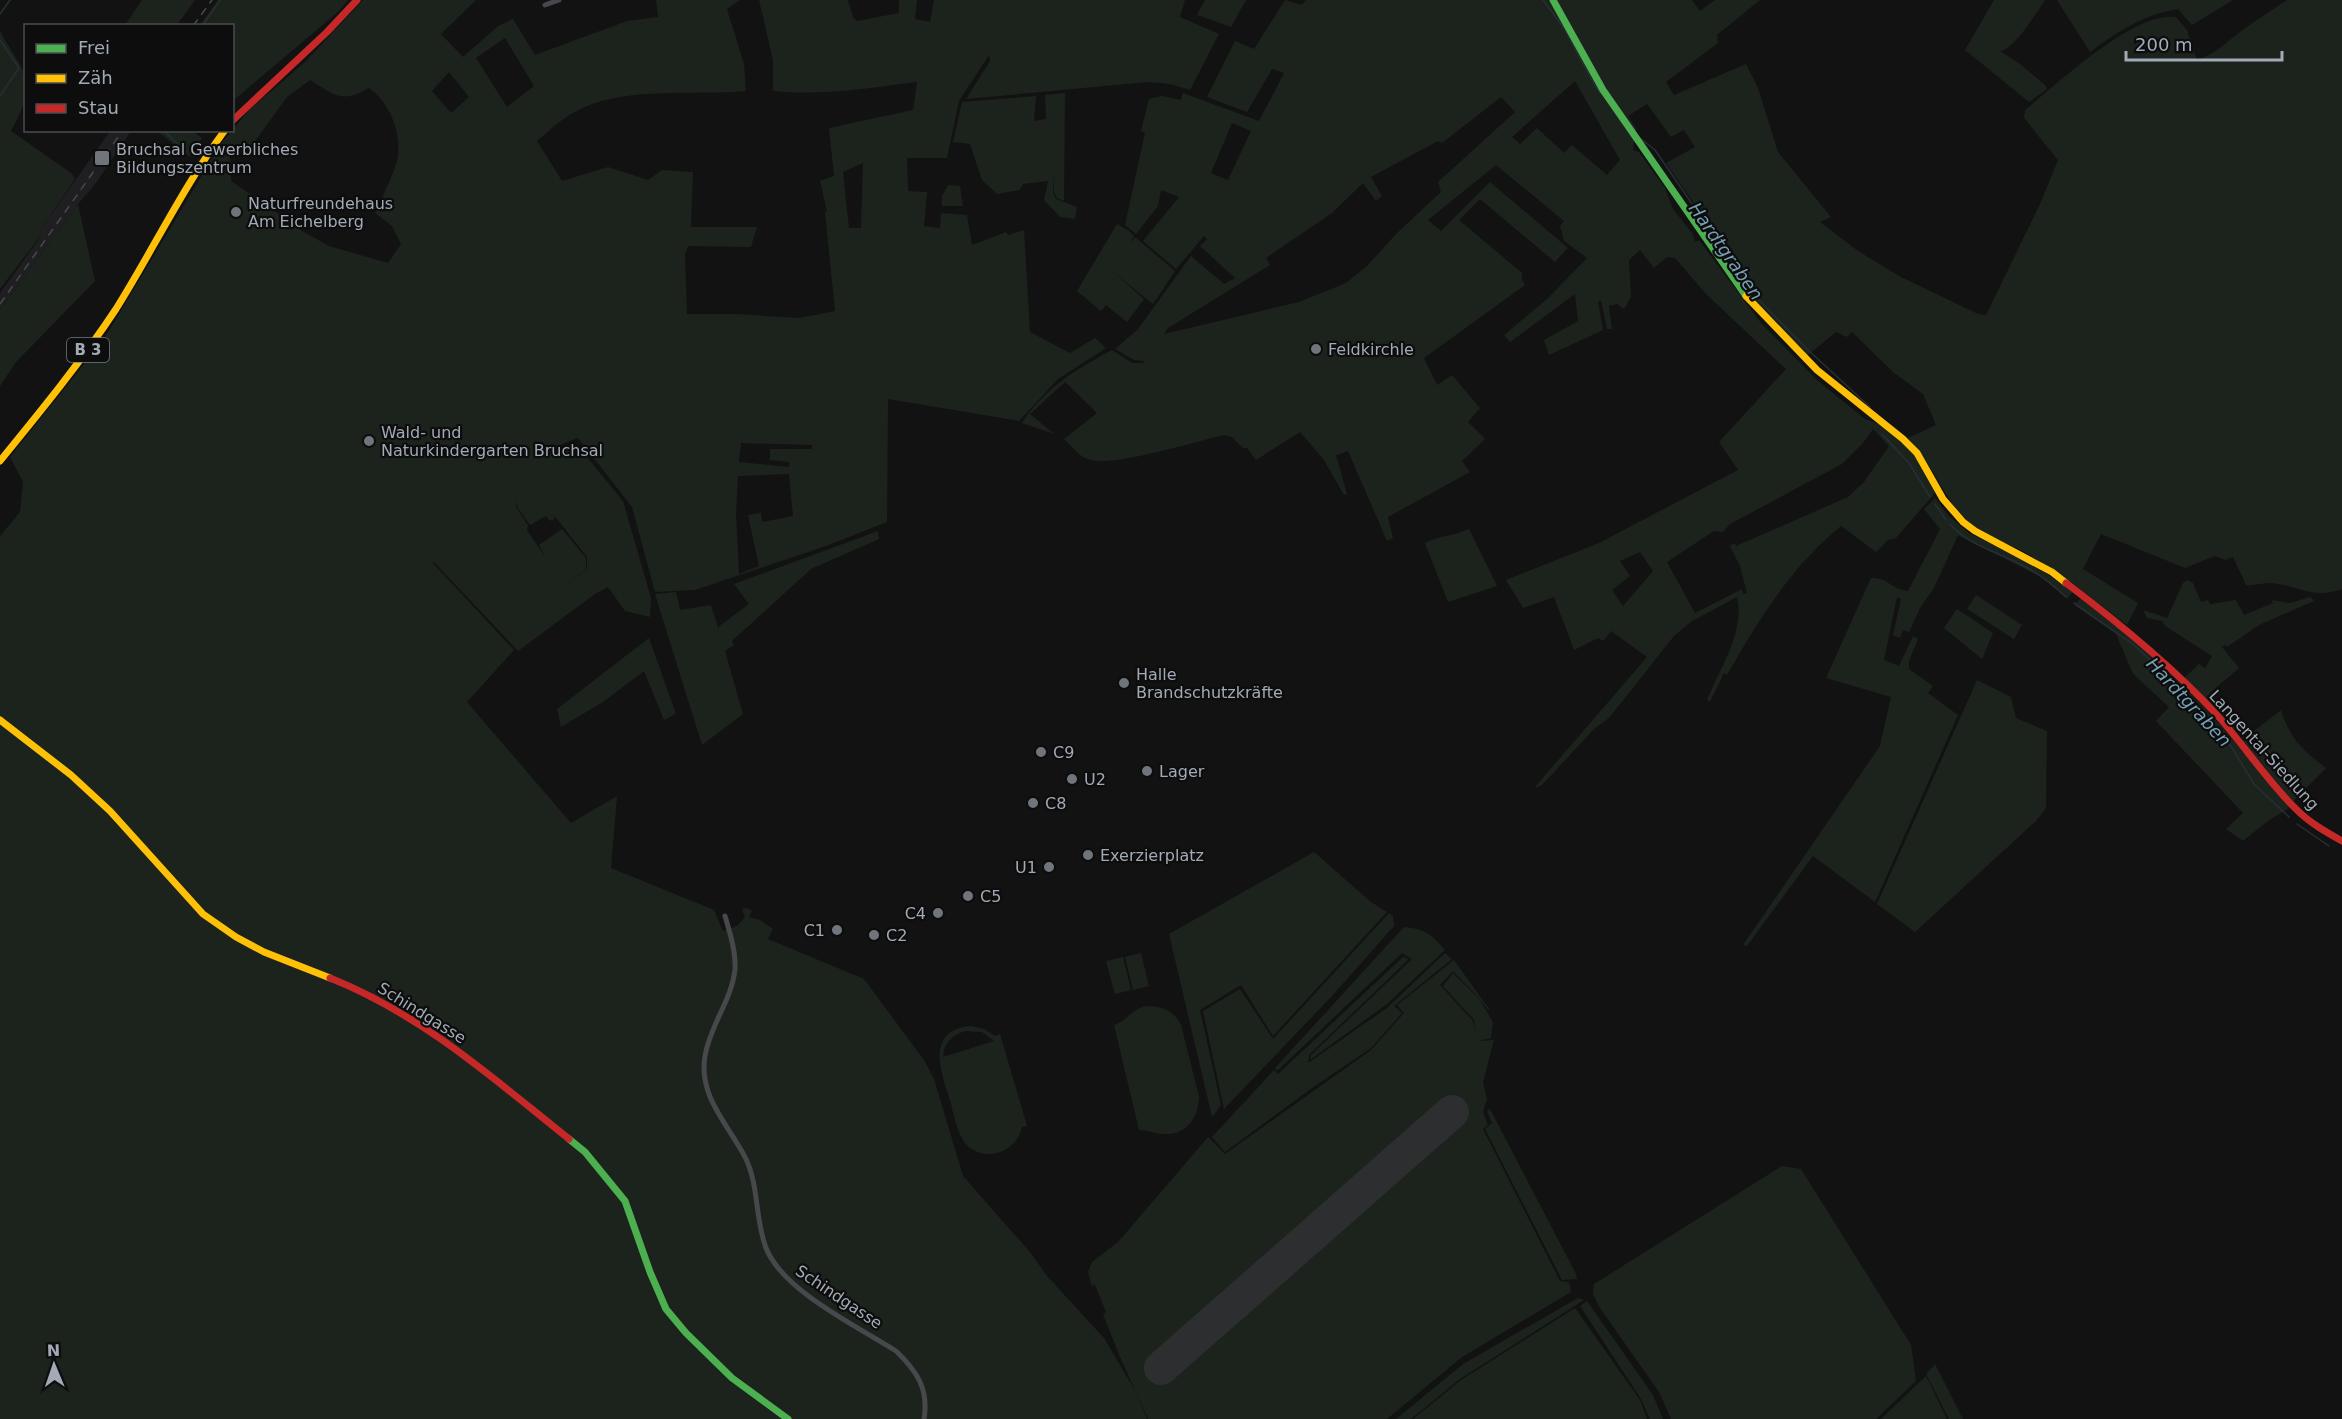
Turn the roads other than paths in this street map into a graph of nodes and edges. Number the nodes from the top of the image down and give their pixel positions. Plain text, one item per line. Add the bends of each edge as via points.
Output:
1 (357, 0) edge
2 (560, 0) edge
3 (1553, 0) edge
4 (545, 5) dead end
5 (234, 119) edge
6 (224, 132) edge
7 (0, 460) edge
8 (0, 720) edge
9 (2342, 841) edge
10 (725, 916) dead end
11 (788, 1419) edge
12 (924, 1419) edge

1 - 5 street
2 - 4 street
3 - 9 street, Langental-Siedlung via 1598,82 1749,300 1817,370 1917,453 1943,499 1963,522 2052,572 2118,621 2218,716 2298,812
6 - 7 street, B 3 via 90,347
8 - 11 street, Schindgasse via 68,772 102,804 203,914 264,952 345,984 443,1039 585,1152 625,1201 666,1309 732,1378
10 - 12 street, Schindgasse via 735,967 705,1055 704,1072 712,1102 752,1174 766,1246 778,1269 799,1290 907,1361 922,1384

